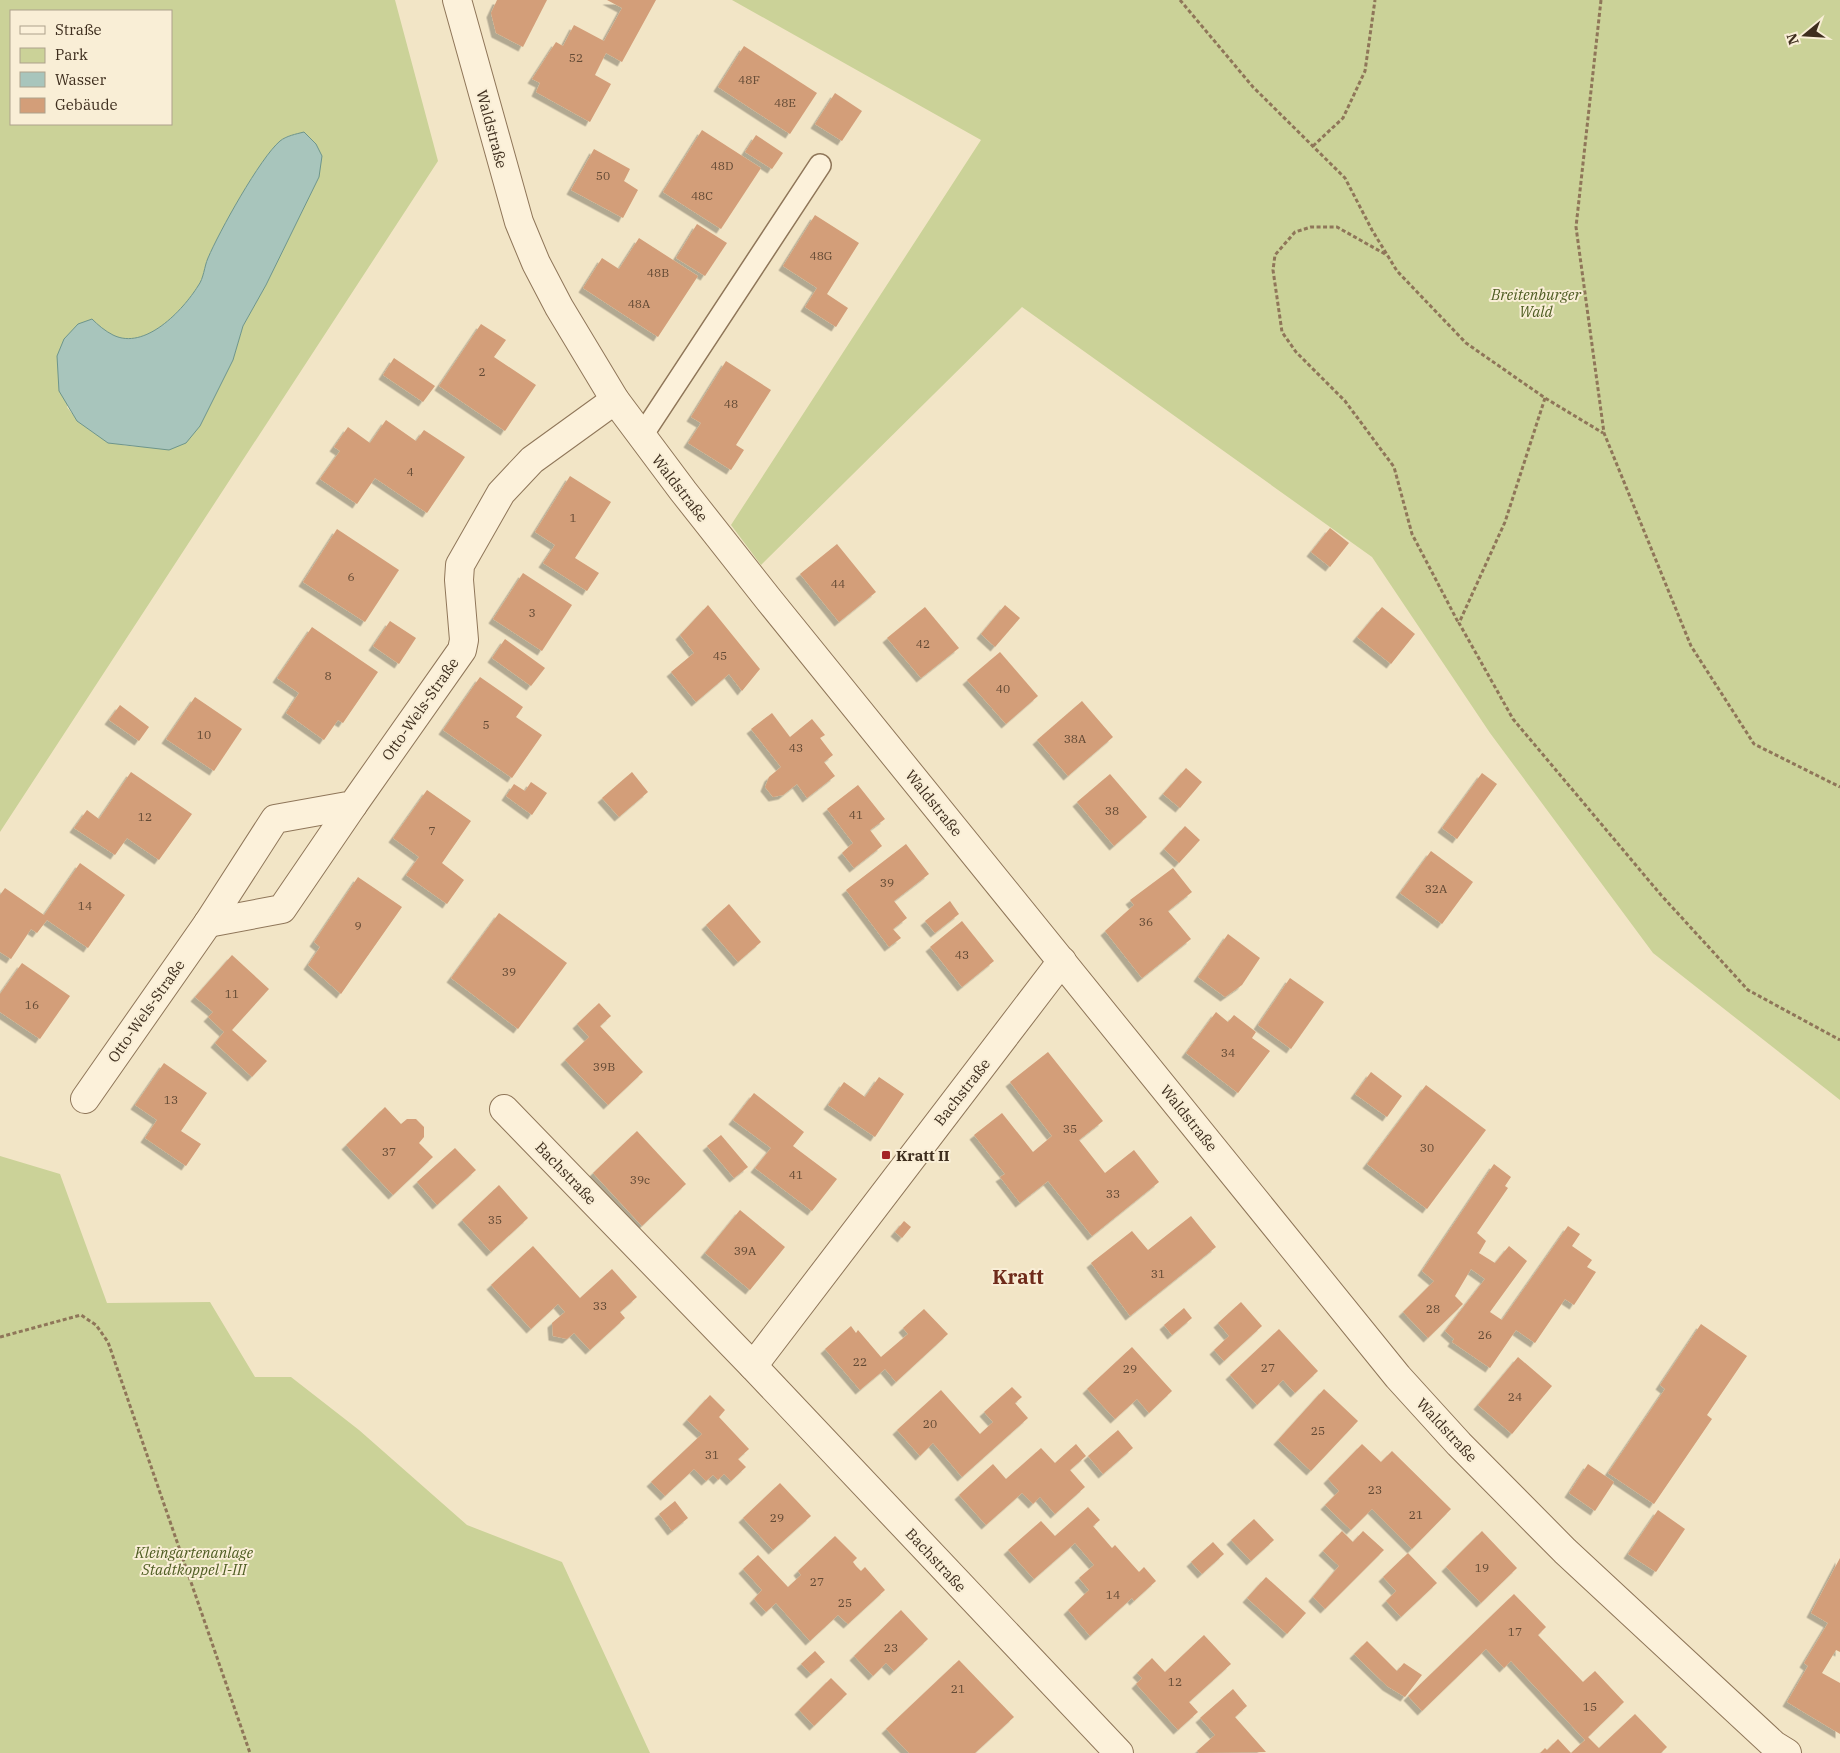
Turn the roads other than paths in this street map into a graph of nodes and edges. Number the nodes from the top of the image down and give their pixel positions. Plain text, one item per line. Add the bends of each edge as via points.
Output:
1 (457, 0) edge
2 (820, 165) dead end
3 (615, 400) junction
4 (641, 437) junction
5 (353, 805) junction
6 (208, 923) junction
7 (1062, 961) junction
8 (85, 1099) dead end
9 (504, 1109) dead end
10 (753, 1366) junction
11 (1777, 1750) edge
12 (1119, 1753) edge

1 - 3 street, Waldstraße via 519,222 559,307
2 - 4 lane
3 - 4 street, Waldstraße
3 - 5 street, Otto-Wels-Straße via 532,460 501,493 460,565 462,650
4 - 7 street, Waldstraße
5 - 6 street, Otto-Wels-Straße via 282,909
5 - 6 street, Otto-Wels-Straße via 275,819
6 - 8 street, Otto-Wels-Straße
7 - 10 street, Bachstraße
7 - 11 street, Waldstraße via 1398,1377 1565,1552
9 - 10 street, Bachstraße
10 - 12 street, Bachstraße

